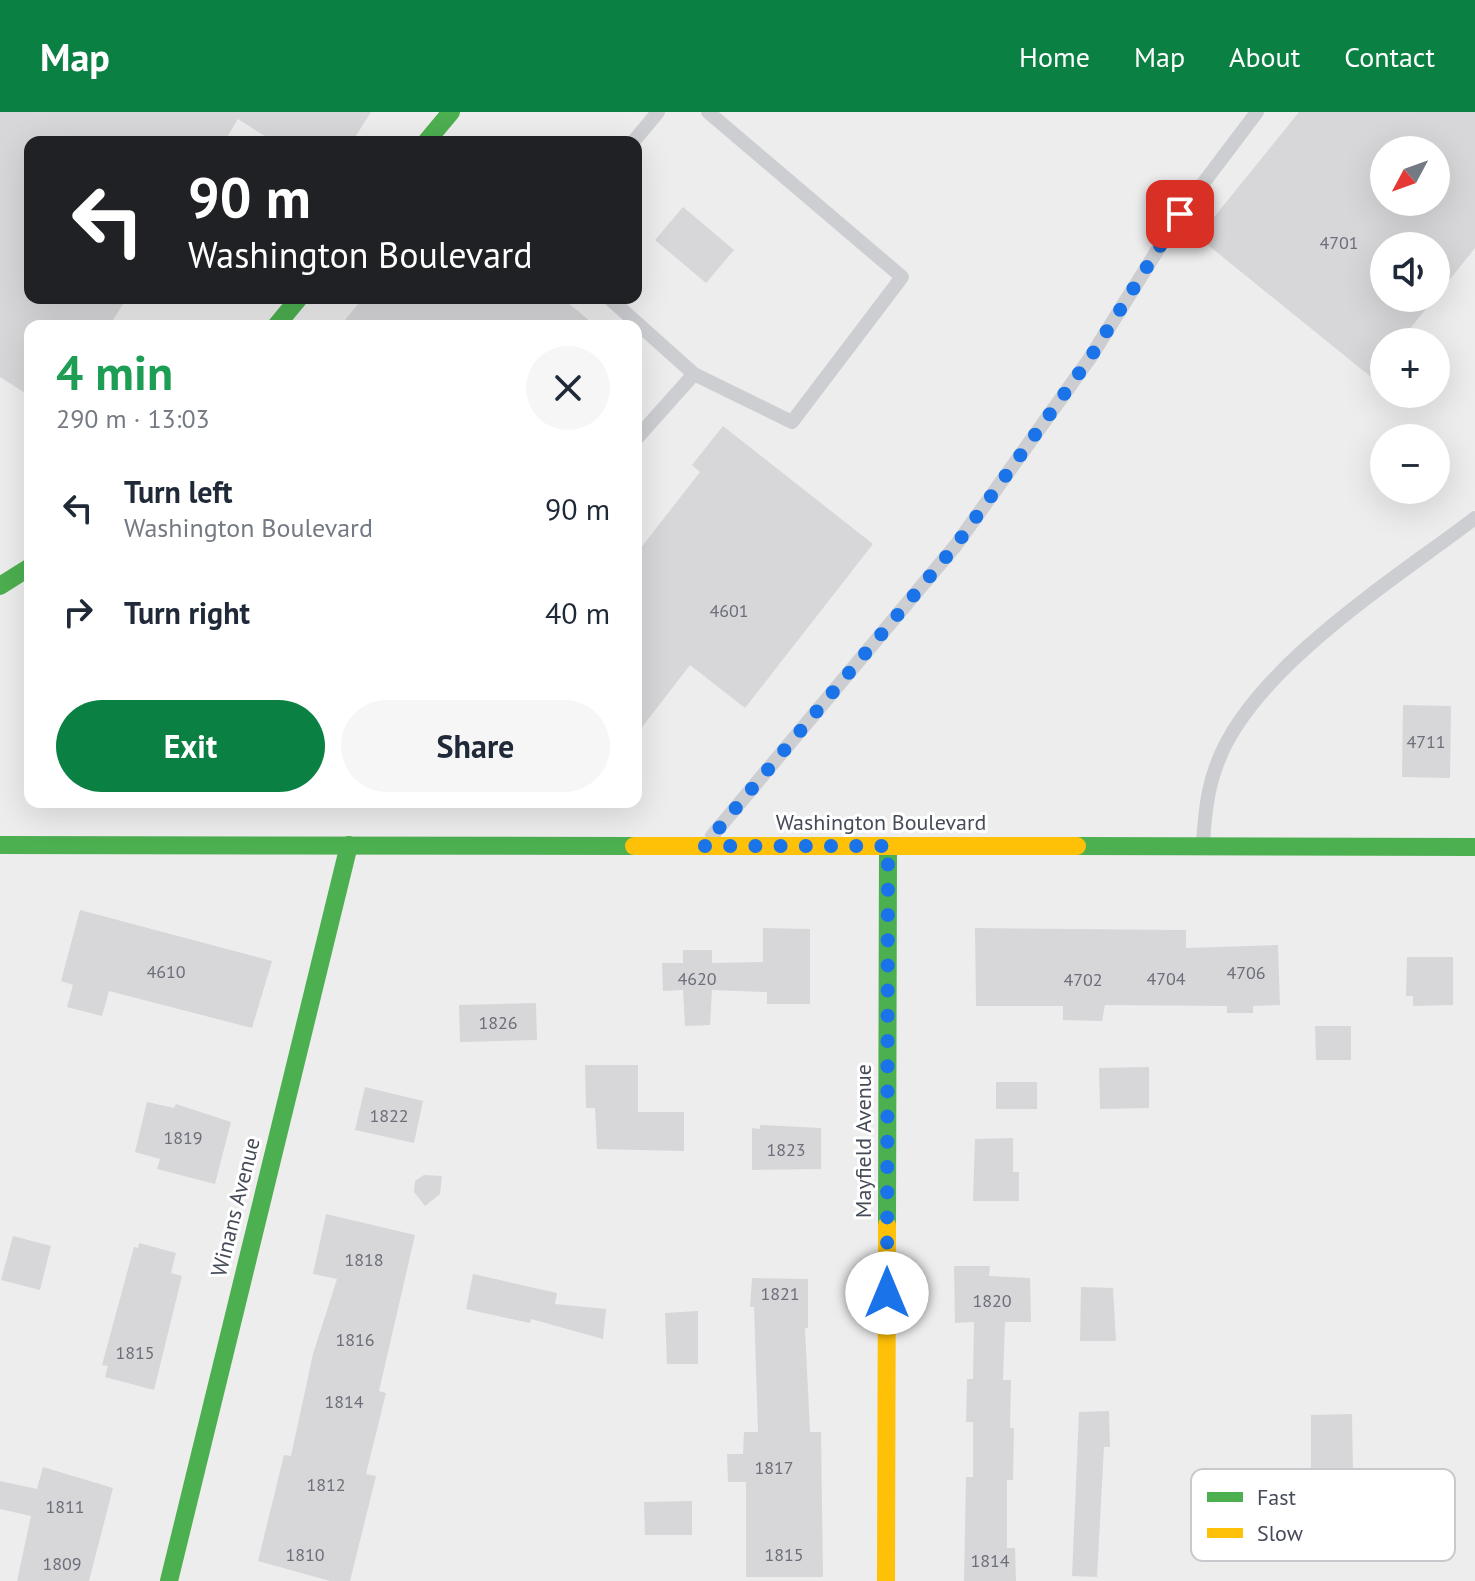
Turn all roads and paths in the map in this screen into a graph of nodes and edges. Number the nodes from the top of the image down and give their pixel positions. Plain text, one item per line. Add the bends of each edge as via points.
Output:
1 (451, 112) edge
2 (658, 112) edge
3 (708, 112) edge
4 (1257, 112) edge
5 (431, 136) edge
6 (638, 136) edge
7 (294, 304) edge
8 (616, 304) edge
9 (281, 320) edge
10 (634, 320) edge
11 (642, 328) edge
12 (694, 374) junction
13 (642, 432) edge
14 (1475, 518) edge
15 (24, 571) edge
16 (0, 586) edge
17 (0, 845) edge
18 (349, 845) junction
19 (704, 846) junction
20 (888, 846) junction
21 (1203, 847) junction
22 (1475, 847) edge
23 (169, 1581) edge
24 (886, 1581) edge

1 - 5 street
2 - 6 lane
3 - 12 lane via 902,277 792,422
4 - 19 lane via 1180,214 1090,358 956,545
7 - 9 street
8 - 10 lane
11 - 12 lane
12 - 13 lane
14 - 21 lane via 1289,663 1259,698 1217,762 1207,796
15 - 16 street
17 - 18 street, Washington Boulevard
18 - 19 street, Washington Boulevard
18 - 23 street, Winans Avenue
19 - 20 street, Washington Boulevard
20 - 21 street, Washington Boulevard
20 - 24 street, Mayfield Avenue
21 - 22 street, Washington Boulevard

